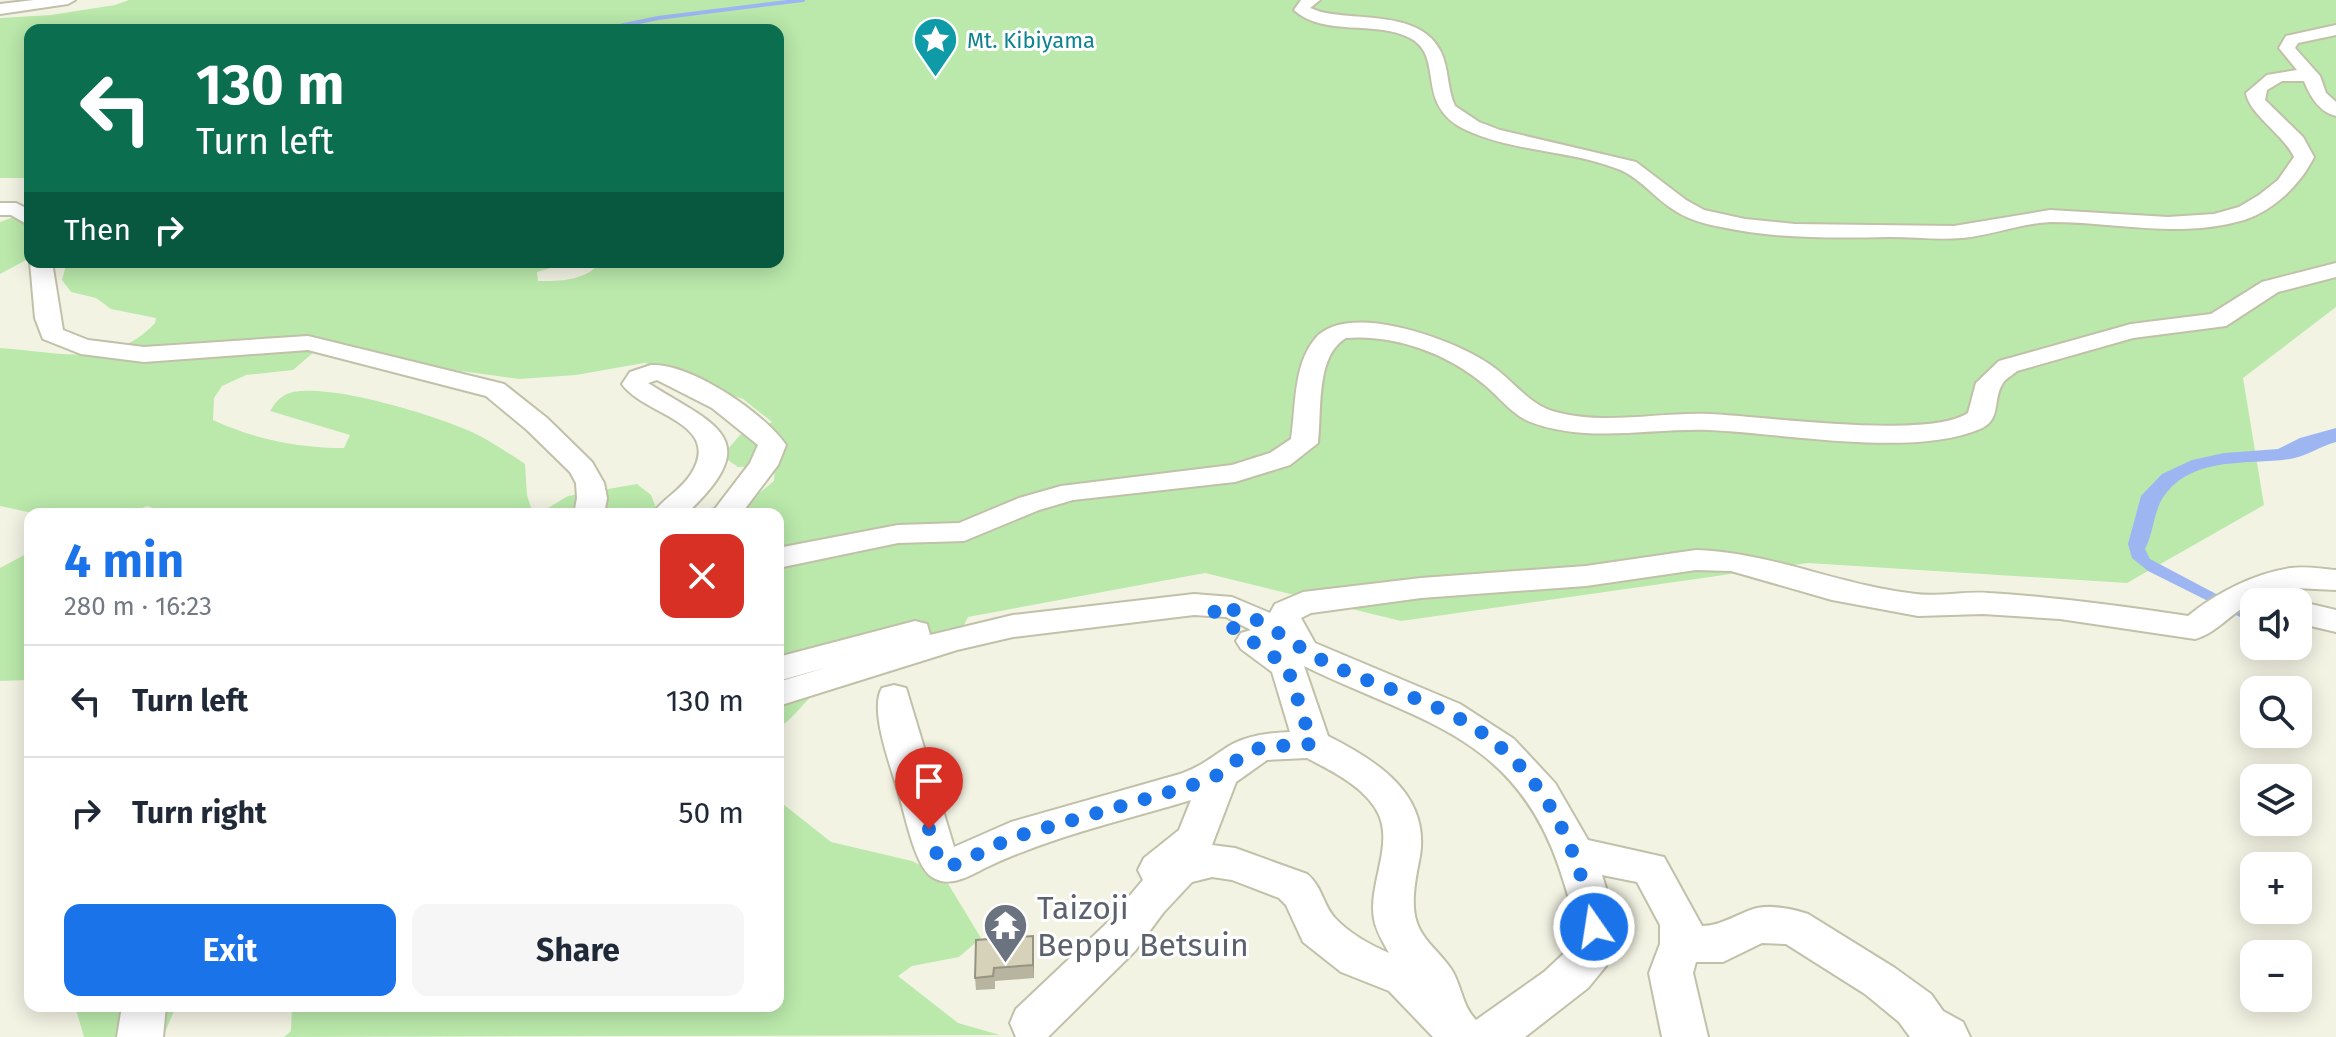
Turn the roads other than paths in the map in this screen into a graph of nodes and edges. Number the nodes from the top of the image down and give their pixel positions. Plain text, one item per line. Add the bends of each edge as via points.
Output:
1 (68, 0) edge
2 (1313, 0) edge
3 (0, 9) edge
4 (2336, 30) edge
5 (2311, 76) junction
6 (2336, 111) edge
7 (0, 209) edge
8 (24, 215) edge
9 (42, 268) edge
10 (2336, 270) edge
11 (590, 508) edge
12 (673, 508) edge
13 (730, 508) edge
14 (784, 557) edge
15 (2336, 580) edge
16 (2269, 588) edge
17 (2240, 601) edge
18 (1199, 606) junction
19 (2312, 615) edge
20 (2336, 621) edge
21 (1305, 652) junction
22 (784, 667) edge
23 (784, 692) edge
24 (894, 697) dead end
25 (1312, 744) junction
26 (1220, 774) junction
27 (1575, 854) junction
28 (1158, 890) junction
29 (1681, 944) junction
30 (143, 1012) edge
31 (1032, 1023) dead end
32 (1453, 1026) edge
33 (140, 1037) edge
34 (1489, 1037) edge
35 (1685, 1037) edge
36 (1947, 1037) edge

1 - 3 street
2 - 5 street via 1302,10 1391,27 1423,39 1436,59 1449,111 1466,121 1625,165 1699,214 1787,228 1949,232 2048,215 2185,222 2236,215 2278,190 2304,157 2296,141 2256,101 2255,93 2275,76
4 - 5 street via 2292,39 2287,48
5 - 6 street via 2318,95
7 - 8 street via 16,209
9 - 11 street via 52,334 65,341 142,355 308,343 495,390 582,468 590,483
10 - 14 street via 2270,287 2217,321 2131,331 2008,366 1987,388 1986,411 1980,418 1938,431 1545,418 1517,403 1457,354 1426,341 1340,332 1316,359 1304,443 1280,459 1209,477 1071,492 964,532 898,534
12 - 13 street via 711,465 713,444 695,421 639,389 637,379 649,373 670,375 705,394 769,439 768,457
15 - 16 street via 2292,578
17 - 21 street via 2195,628 2060,608 1918,605 1832,590 1732,561 1696,560 1303,603 1287,612 1283,621
18 - 21 street via 1233,608
18 - 22 street via 1129,600 998,615
18 - 23 street via 976,633
18 - 25 street via 1287,666
19 - 20 street
21 - 27 street via 1462,720 1497,743 1550,802
24 - 26 street via 938,858 946,866 1011,838
25 - 26 street via 1262,747
25 - 32 street via 1380,788 1394,805 1403,841 1394,897 1397,927 1438,987
26 - 28 street via 1195,839 1160,866
27 - 29 street via 1650,868 1681,924
27 - 34 street via 1594,927 1592,952 1572,975
28 - 31 street via 1120,938
28 - 32 street via 1179,869 1212,861 1273,876 1302,894 1318,929 1335,944 1356,959 1404,978
29 - 35 street via 1671,973
29 - 36 street via 1723,944 1760,925 1793,927 1880,981
30 - 33 street

